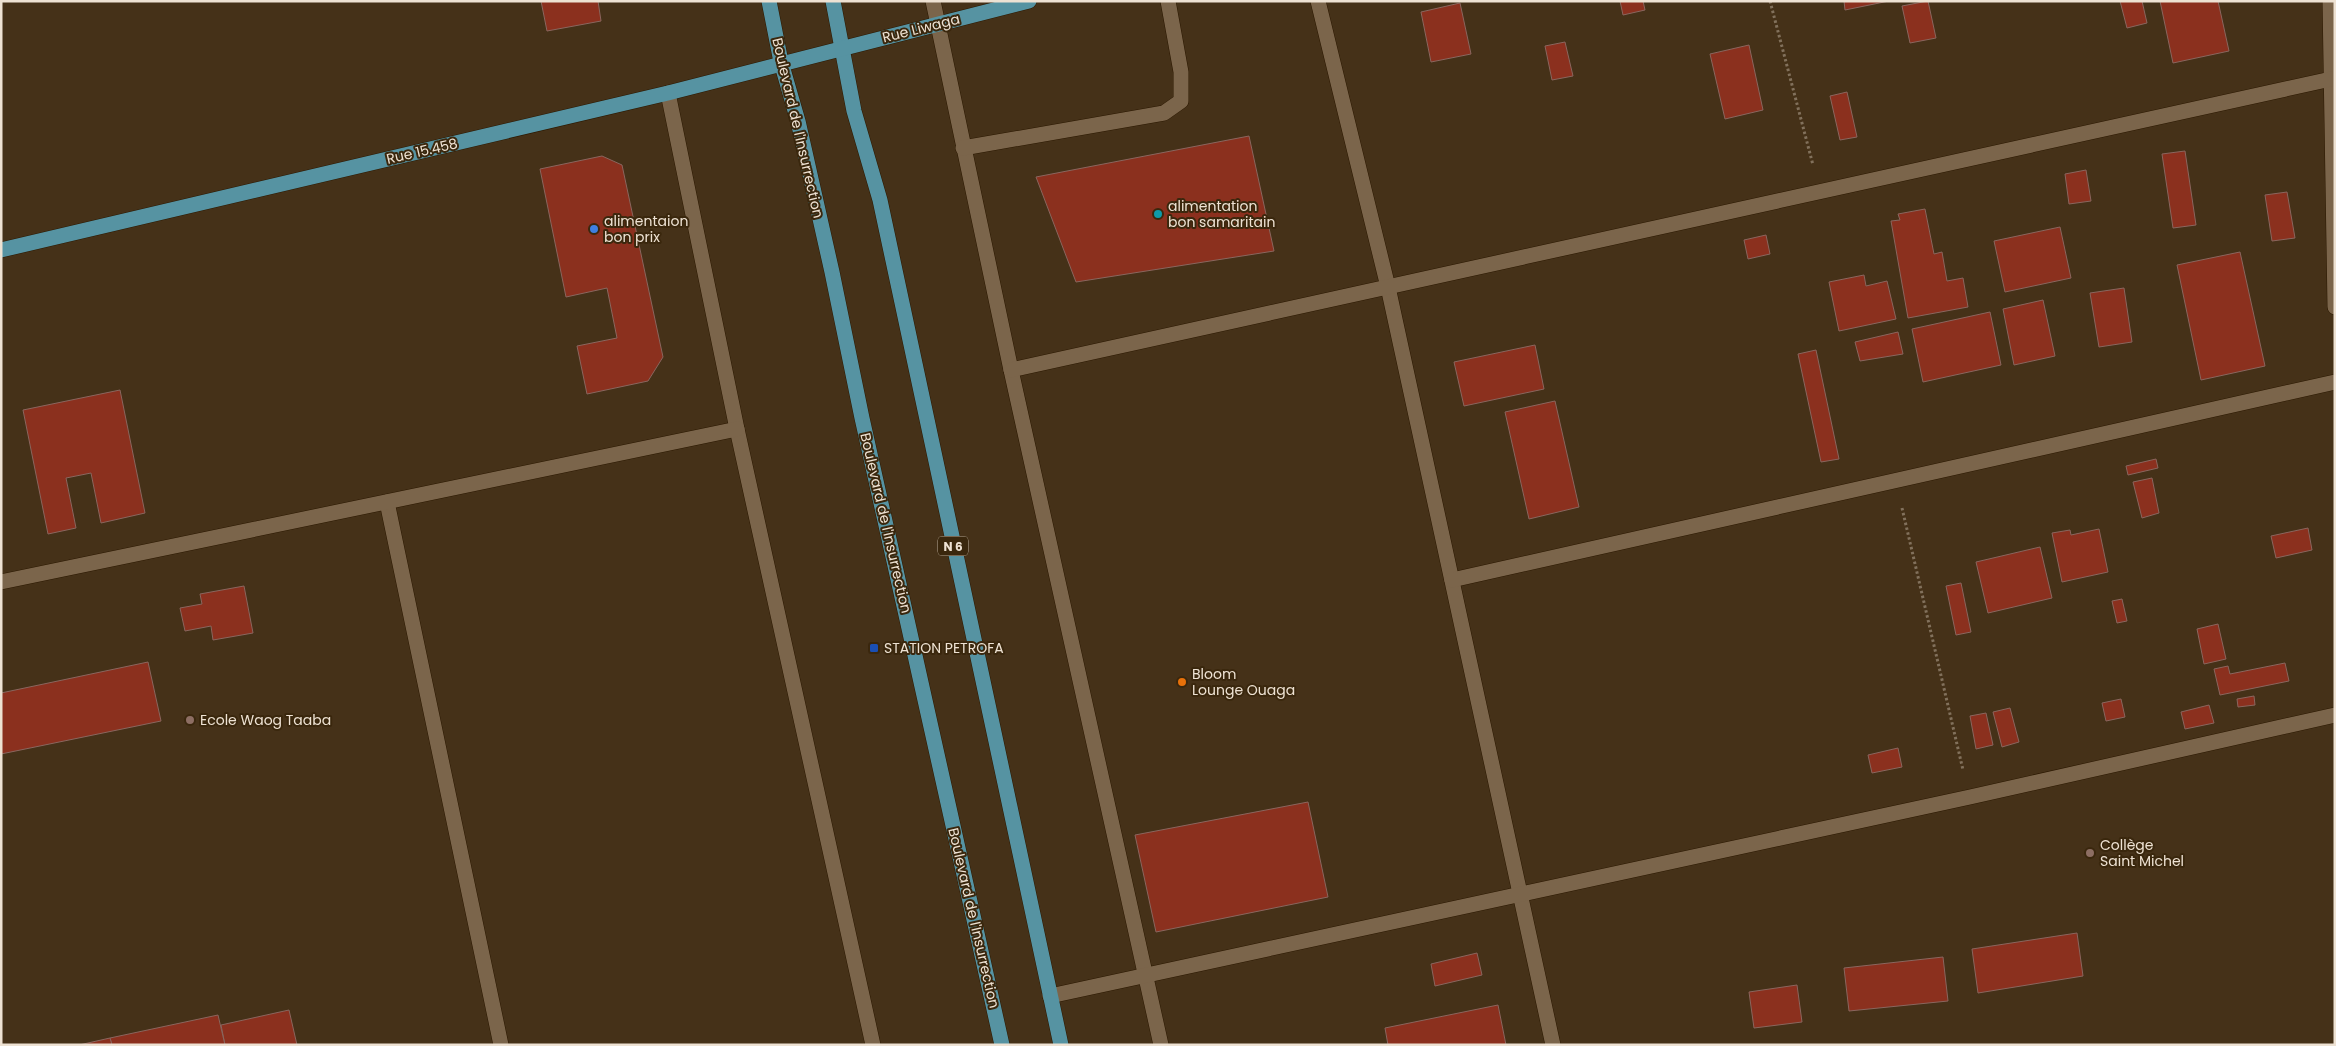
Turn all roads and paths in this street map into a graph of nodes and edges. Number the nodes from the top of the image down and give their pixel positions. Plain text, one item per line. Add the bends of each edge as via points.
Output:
1 (769, 1) edge
2 (833, 1) edge
3 (933, 1) edge
4 (1029, 1) edge
5 (1168, 1) edge
6 (1318, 1) edge
7 (1770, 1) edge
8 (2330, 1) edge
9 (937, 23) junction
10 (842, 48) junction
11 (781, 62) junction
12 (2331, 79) junction
13 (668, 93) junction
14 (963, 148) junction
15 (1820, 192) junction
16 (1, 250) edge
17 (1388, 287) junction
18 (2335, 307) edge
19 (1010, 370) junction
20 (2335, 382) edge
21 (737, 429) junction
22 (1895, 481) junction
23 (387, 502) junction
24 (1452, 580) junction
25 (1, 582) edge
26 (2335, 714) edge
27 (1970, 797) junction
28 (1520, 894) junction
29 (1146, 975) junction
30 (1050, 996) junction
31 (501, 1045) edge
32 (873, 1045) edge
33 (1002, 1045) edge
34 (1061, 1045) edge
35 (1161, 1045) edge
36 (1553, 1045) edge

1 - 11 main road, Boulevard de l'Insurrection
2 - 10 main road, N 6
3 - 9 street
4 - 9 main road, Rue Liwaga
5 - 14 street via 1181,72 1181,101 1164,112
6 - 17 street
7 - 15 path
8 - 12 street
9 - 10 main road, Rue Liwaga
9 - 14 street
10 - 11 main road, Rue 15.458
10 - 30 main road, N 6 via 854,111 880,200
11 - 13 main road, Rue 15.458
11 - 33 main road, Boulevard de l'Insurrection via 798,121 832,272
12 - 15 street
12 - 18 street
13 - 16 main road, Rue 15.458
13 - 21 street
14 - 19 street
15 - 17 street
17 - 19 street
17 - 24 street
19 - 29 street
20 - 22 street
21 - 23 street
21 - 32 street
22 - 24 street
22 - 27 path
23 - 25 street
23 - 31 street
24 - 28 street
26 - 27 street
27 - 28 street
28 - 29 street
28 - 36 street
29 - 30 street
29 - 35 street
30 - 34 main road, N 6

